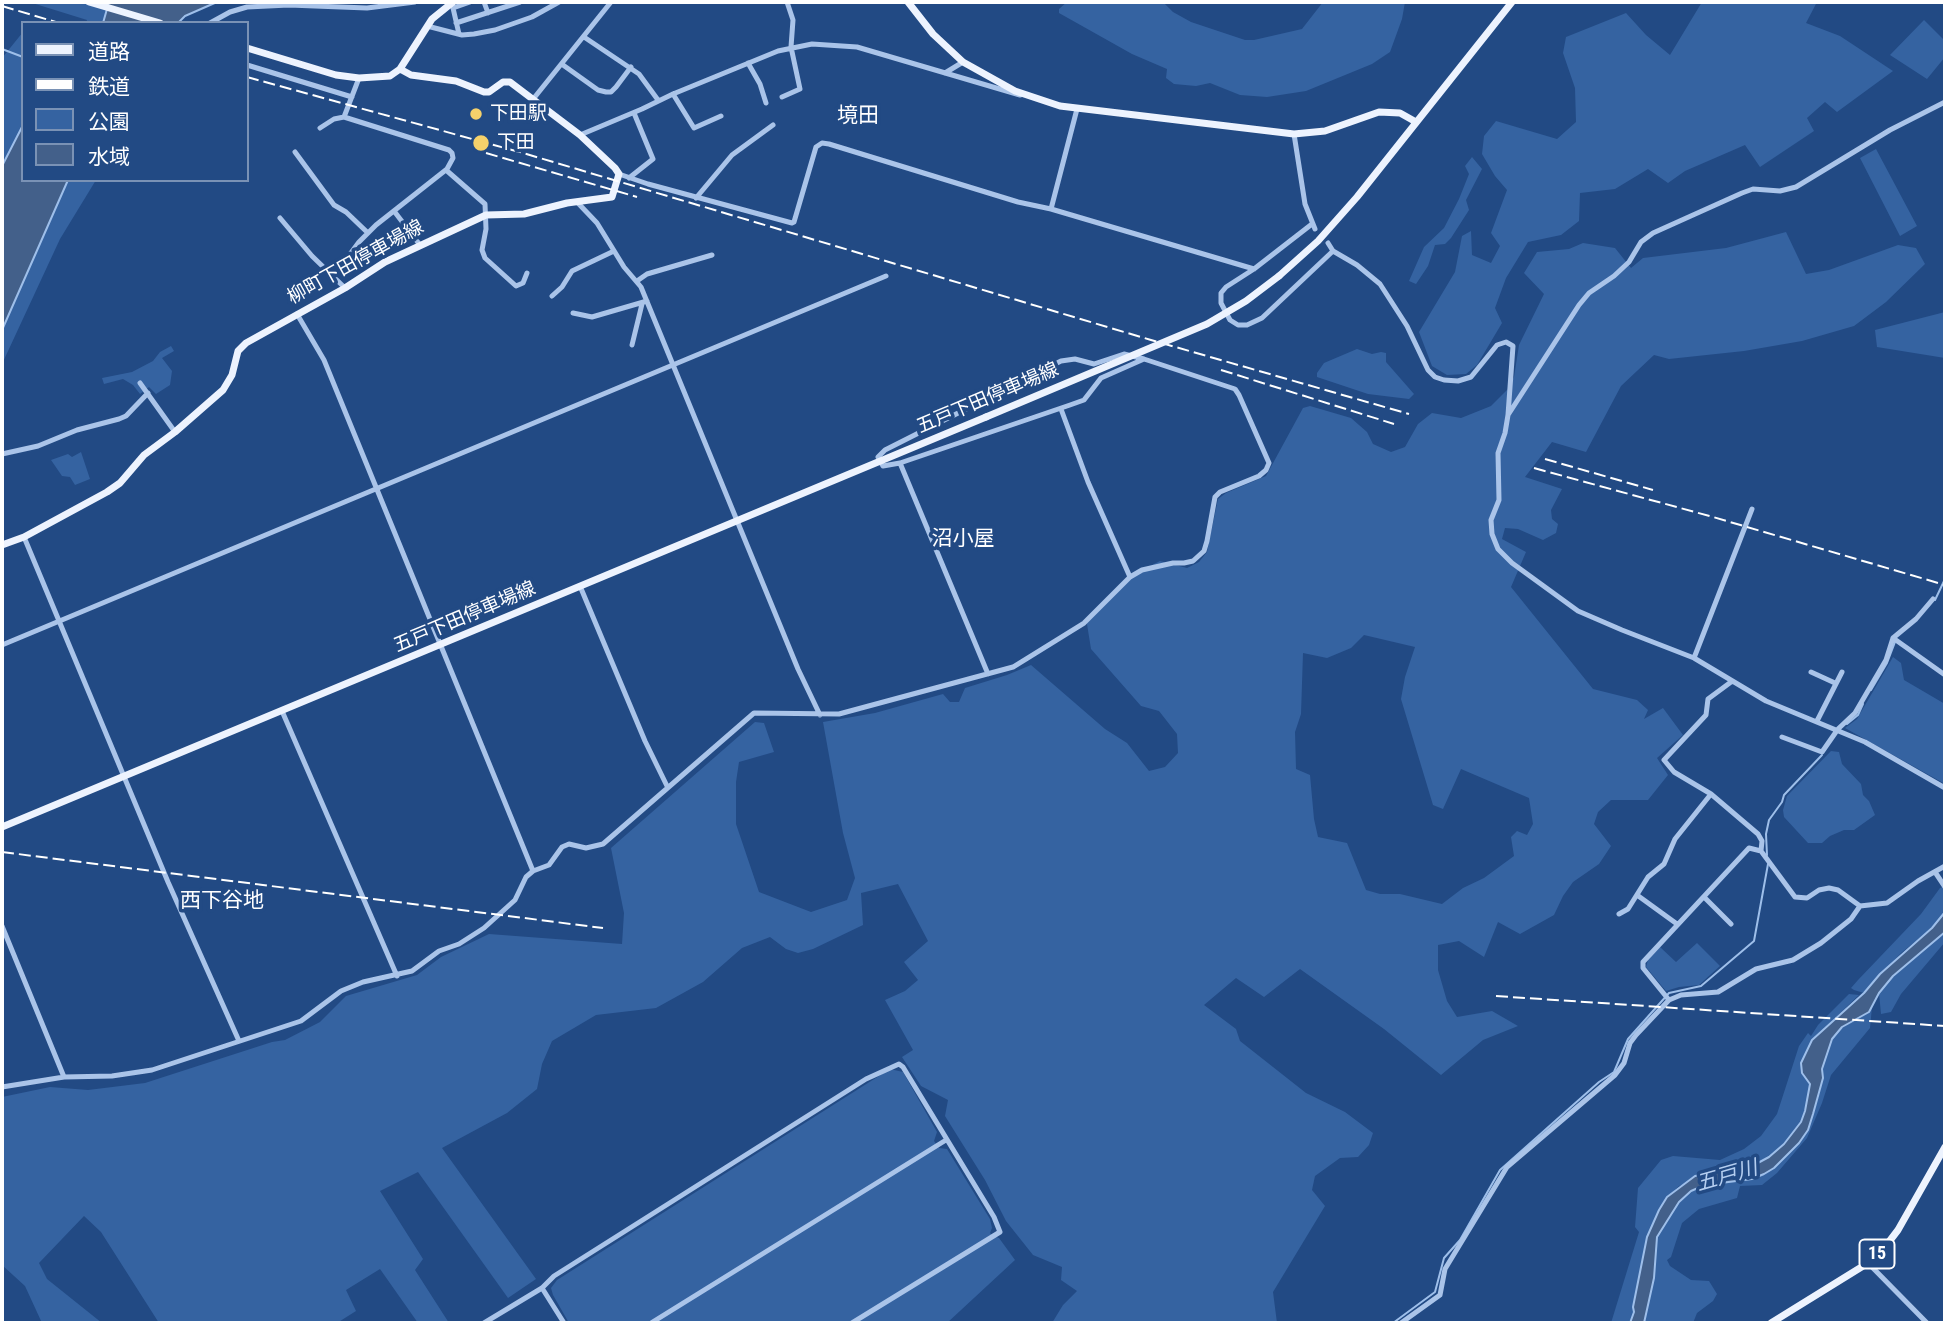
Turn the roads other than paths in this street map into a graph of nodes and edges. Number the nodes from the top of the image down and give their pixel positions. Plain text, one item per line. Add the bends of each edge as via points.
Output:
1 (89, 2) edge
2 (415, 2) edge
3 (453, 2) edge
4 (470, 2) edge
5 (484, 2) edge
6 (520, 2) edge
7 (559, 2) edge
8 (611, 2) edge
9 (787, 2) edge
10 (908, 2) edge
11 (1513, 2) edge
12 (488, 13) junction
13 (153, 21) edge
14 (214, 21) edge
15 (457, 23) junction
16 (427, 26) junction
17 (459, 34) junction
18 (584, 37) junction
19 (791, 47) junction
20 (248, 48) edge
21 (748, 63) junction
22 (965, 63) junction
23 (248, 65) edge
24 (563, 65) junction
25 (631, 67) junction
26 (400, 69) junction
27 (945, 73) junction
28 (359, 78) junction
29 (958, 78) junction
30 (673, 93) junction
31 (1025, 95) junction
32 (352, 97) junction
33 (782, 97) dead end
34 (534, 98) junction
35 (659, 100) junction
36 (1945, 102) edge
37 (766, 103) dead end
38 (1077, 109) junction
39 (634, 113) junction
40 (721, 116) dead end
41 (344, 117) junction
42 (1416, 122) junction
43 (773, 125) dead end
44 (320, 128) dead end
45 (1294, 134) junction
46 (580, 135) junction
47 (295, 152) dead end
48 (446, 170) junction
49 (620, 174) junction
50 (629, 178) junction
51 (696, 198) junction
52 (577, 202) junction
53 (1051, 209) junction
54 (394, 211) junction
55 (486, 215) junction
56 (280, 219) dead end
57 (368, 233) junction
58 (1328, 243) dead end
59 (420, 245) junction
60 (614, 251) junction
61 (1333, 251) junction
62 (712, 255) dead end
63 (1254, 269) junction
64 (527, 273) dead end
65 (334, 276) junction
66 (886, 276) dead end
67 (637, 281) junction
68 (345, 288) junction
69 (552, 296) dead end
70 (644, 303) junction
71 (573, 313) dead end
72 (297, 314) junction
73 (632, 345) dead end
74 (1144, 359) junction
75 (673, 365) junction
76 (140, 383) dead end
77 (148, 393) junction
78 (1061, 409) junction
79 (1508, 415) junction
80 (174, 432) junction
81 (2, 454) edge
82 (880, 462) junction
83 (900, 463) junction
84 (375, 488) junction
85 (1752, 509) dead end
86 (738, 521) junction
87 (24, 537) junction
88 (2, 545) edge
89 (1130, 577) junction
90 (580, 586) junction
91 (1933, 599) dead end
92 (59, 621) junction
93 (1893, 638) junction
94 (2, 645) edge
95 (442, 645) junction
96 (1694, 658) junction
97 (1811, 672) dead end
98 (1842, 672) dead end
99 (988, 674) junction
100 (1945, 675) edge
101 (1731, 682) junction
102 (1835, 684) junction
103 (282, 710) junction
104 (820, 715) junction
105 (1817, 721) junction
106 (1838, 729) junction
107 (1782, 737) dead end
108 (124, 776) junction
109 (667, 786) junction
110 (1945, 788) edge
111 (1711, 794) junction
112 (2, 828) edge
113 (1761, 851) junction
114 (1945, 866) edge
115 (533, 871) junction
116 (1935, 872) junction
117 (1944, 886) edge
118 (1637, 895) junction
119 (1704, 897) junction
120 (1860, 906) junction
121 (1619, 914) dead end
122 (1677, 924) junction
123 (1731, 924) dead end
124 (2, 926) edge
125 (397, 976) junction
126 (1670, 1000) junction
127 (239, 1041) junction
128 (64, 1077) junction
129 (2, 1087) edge
130 (946, 1140) junction
131 (1945, 1147) edge
132 (1868, 1263) junction
133 (542, 1288) junction
134 (484, 1323) edge
135 (564, 1323) edge
136 (651, 1323) edge
137 (852, 1323) edge
138 (1401, 1323) edge
139 (1771, 1323) edge
140 (1927, 1323) edge

1 - 13 main road
2 - 14 street via 367,8 247,6
3 - 16 main road
4 - 15 street via 453,8
5 - 12 street
6 - 12 street
7 - 17 street via 495,30
8 - 18 street
9 - 19 street via 793,20
10 - 22 main road via 933,34
11 - 42 main road, 五戸下田停車場線
12 - 15 street
15 - 17 street
16 - 17 street
16 - 26 main road
18 - 24 street
18 - 25 street
19 - 21 street
19 - 27 street via 841,44
19 - 33 street via 800,89
20 - 28 main road
21 - 30 street
21 - 37 street
22 - 27 street
22 - 29 street
22 - 31 main road
23 - 32 street
24 - 25 street via 606,92 617,87
24 - 34 street
25 - 35 street
26 - 28 main road via 390,76
26 - 34 main road via 411,75 448,78 484,92 506,81
27 - 29 street
28 - 32 street
29 - 31 street
30 - 35 street
30 - 40 street via 694,128
31 - 38 main road
32 - 41 street
34 - 46 main road
35 - 39 street
36 - 79 street via 1796,187 1742,193 1653,233 1641,242 1629,262 1579,305
38 - 45 main road
38 - 53 street
39 - 46 street
39 - 50 street via 653,159
41 - 44 street
41 - 48 street via 449,150 453,159
42 - 45 main road via 1400,113 1379,112 1325,131
42 - 82 main road, 五戸下田停車場線, bridge via 1318,241 1246,301 1207,324
43 - 51 street via 732,155
45 - 63 street via 1313,226
46 - 49 main road
47 - 57 street via 334,205
48 - 54 street
48 - 55 street via 483,201
49 - 50 street
49 - 52 main road, 柳町下田停車場線 via 612,197
50 - 51 street
51 - 53 street via 792,223 816,147 822,143
52 - 55 main road, 柳町下田停車場線 via 524,214
52 - 60 street
53 - 63 street
54 - 57 street
54 - 59 street
55 - 59 main road, 柳町下田停車場線
55 - 64 street via 485,258 516,286
56 - 65 street
57 - 65 street
58 - 61 street
59 - 68 main road, 柳町下田停車場線
60 - 67 street
60 - 69 street via 572,271
61 - 63 street via 1262,318 1238,326 1222,308 1221,293
61 - 79 street via 1380,284 1435,377 1458,381 1471,377 1497,345 1510,343 1514,353
62 - 67 street
65 - 68 street
66 - 75 street
67 - 70 street
68 - 72 main road, 柳町下田停車場線
70 - 71 street via 592,317
70 - 73 street
70 - 75 street
72 - 80 main road, 柳町下田停車場線 via 240,348 223,390
72 - 84 street via 321,353
74 - 78 street via 1101,378 1084,400
74 - 82 street via 1124,354 1094,364 1061,361 885,450 879,454
74 - 89 street via 1235,389 1269,463 1259,476 1215,497 1204,551 1193,561 1142,570
75 - 84 street
75 - 86 street
76 - 77 street
77 - 80 street
77 - 81 street via 119,419
78 - 83 street
78 - 89 street
79 - 96 street via 1498,453 1499,500 1491,520 1497,549 1578,611
80 - 87 main road, 柳町下田停車場線 via 107,492
82 - 83 street via 886,466
82 - 86 main road, 五戸下田停車場線
83 - 99 street
84 - 92 street
84 - 95 street
85 - 96 street
86 - 90 main road, 五戸下田停車場線
86 - 104 street
87 - 88 main road, 柳町下田停車場線
87 - 92 street
89 - 99 street via 1084,624 1013,667
90 - 95 main road, 五戸下田停車場線
90 - 109 street
91 - 93 street
92 - 94 street
92 - 108 street
93 - 100 street
93 - 106 street via 1880,672 1855,713
95 - 103 main road, 五戸下田停車場線
95 - 115 street
96 - 101 street
97 - 102 street
98 - 102 street
99 - 104 street via 839,714
101 - 105 street
101 - 111 street via 1708,699 1706,715 1664,760 1674,772
102 - 105 street
103 - 108 main road, 五戸下田停車場線
103 - 125 street
104 - 109 street via 754,713
105 - 106 street
106 - 107 street via 1822,752
106 - 110 street
108 - 112 main road, 五戸下田停車場線
108 - 127 street
109 - 115 street via 603,844 586,848 569,844 549,864
111 - 113 street via 1758,834
111 - 118 street
113 - 119 street via 1746,850
113 - 120 street via 1795,897 1807,898 1829,888
114 - 116 street
115 - 125 street via 515,900 484,928
116 - 117 street
116 - 120 street via 1887,903
118 - 121 street
118 - 122 street
119 - 122 street
119 - 123 street
120 - 126 street via 1841,927 1793,960 1756,969 1718,992
122 - 126 street via 1642,963
124 - 128 street
125 - 127 street via 341,990 301,1021
126 - 138 street via 1630,1043 1615,1075 1507,1167 1445,1269 1440,1295
127 - 128 street via 152,1070
128 - 129 street
130 - 133 street via 903,1066 894,1065 600,1246
130 - 136 street
130 - 137 street via 1000,1232
131 - 132 main road, 15 via 1898,1230
132 - 139 main road, 15
132 - 140 street
133 - 134 street
133 - 135 street

